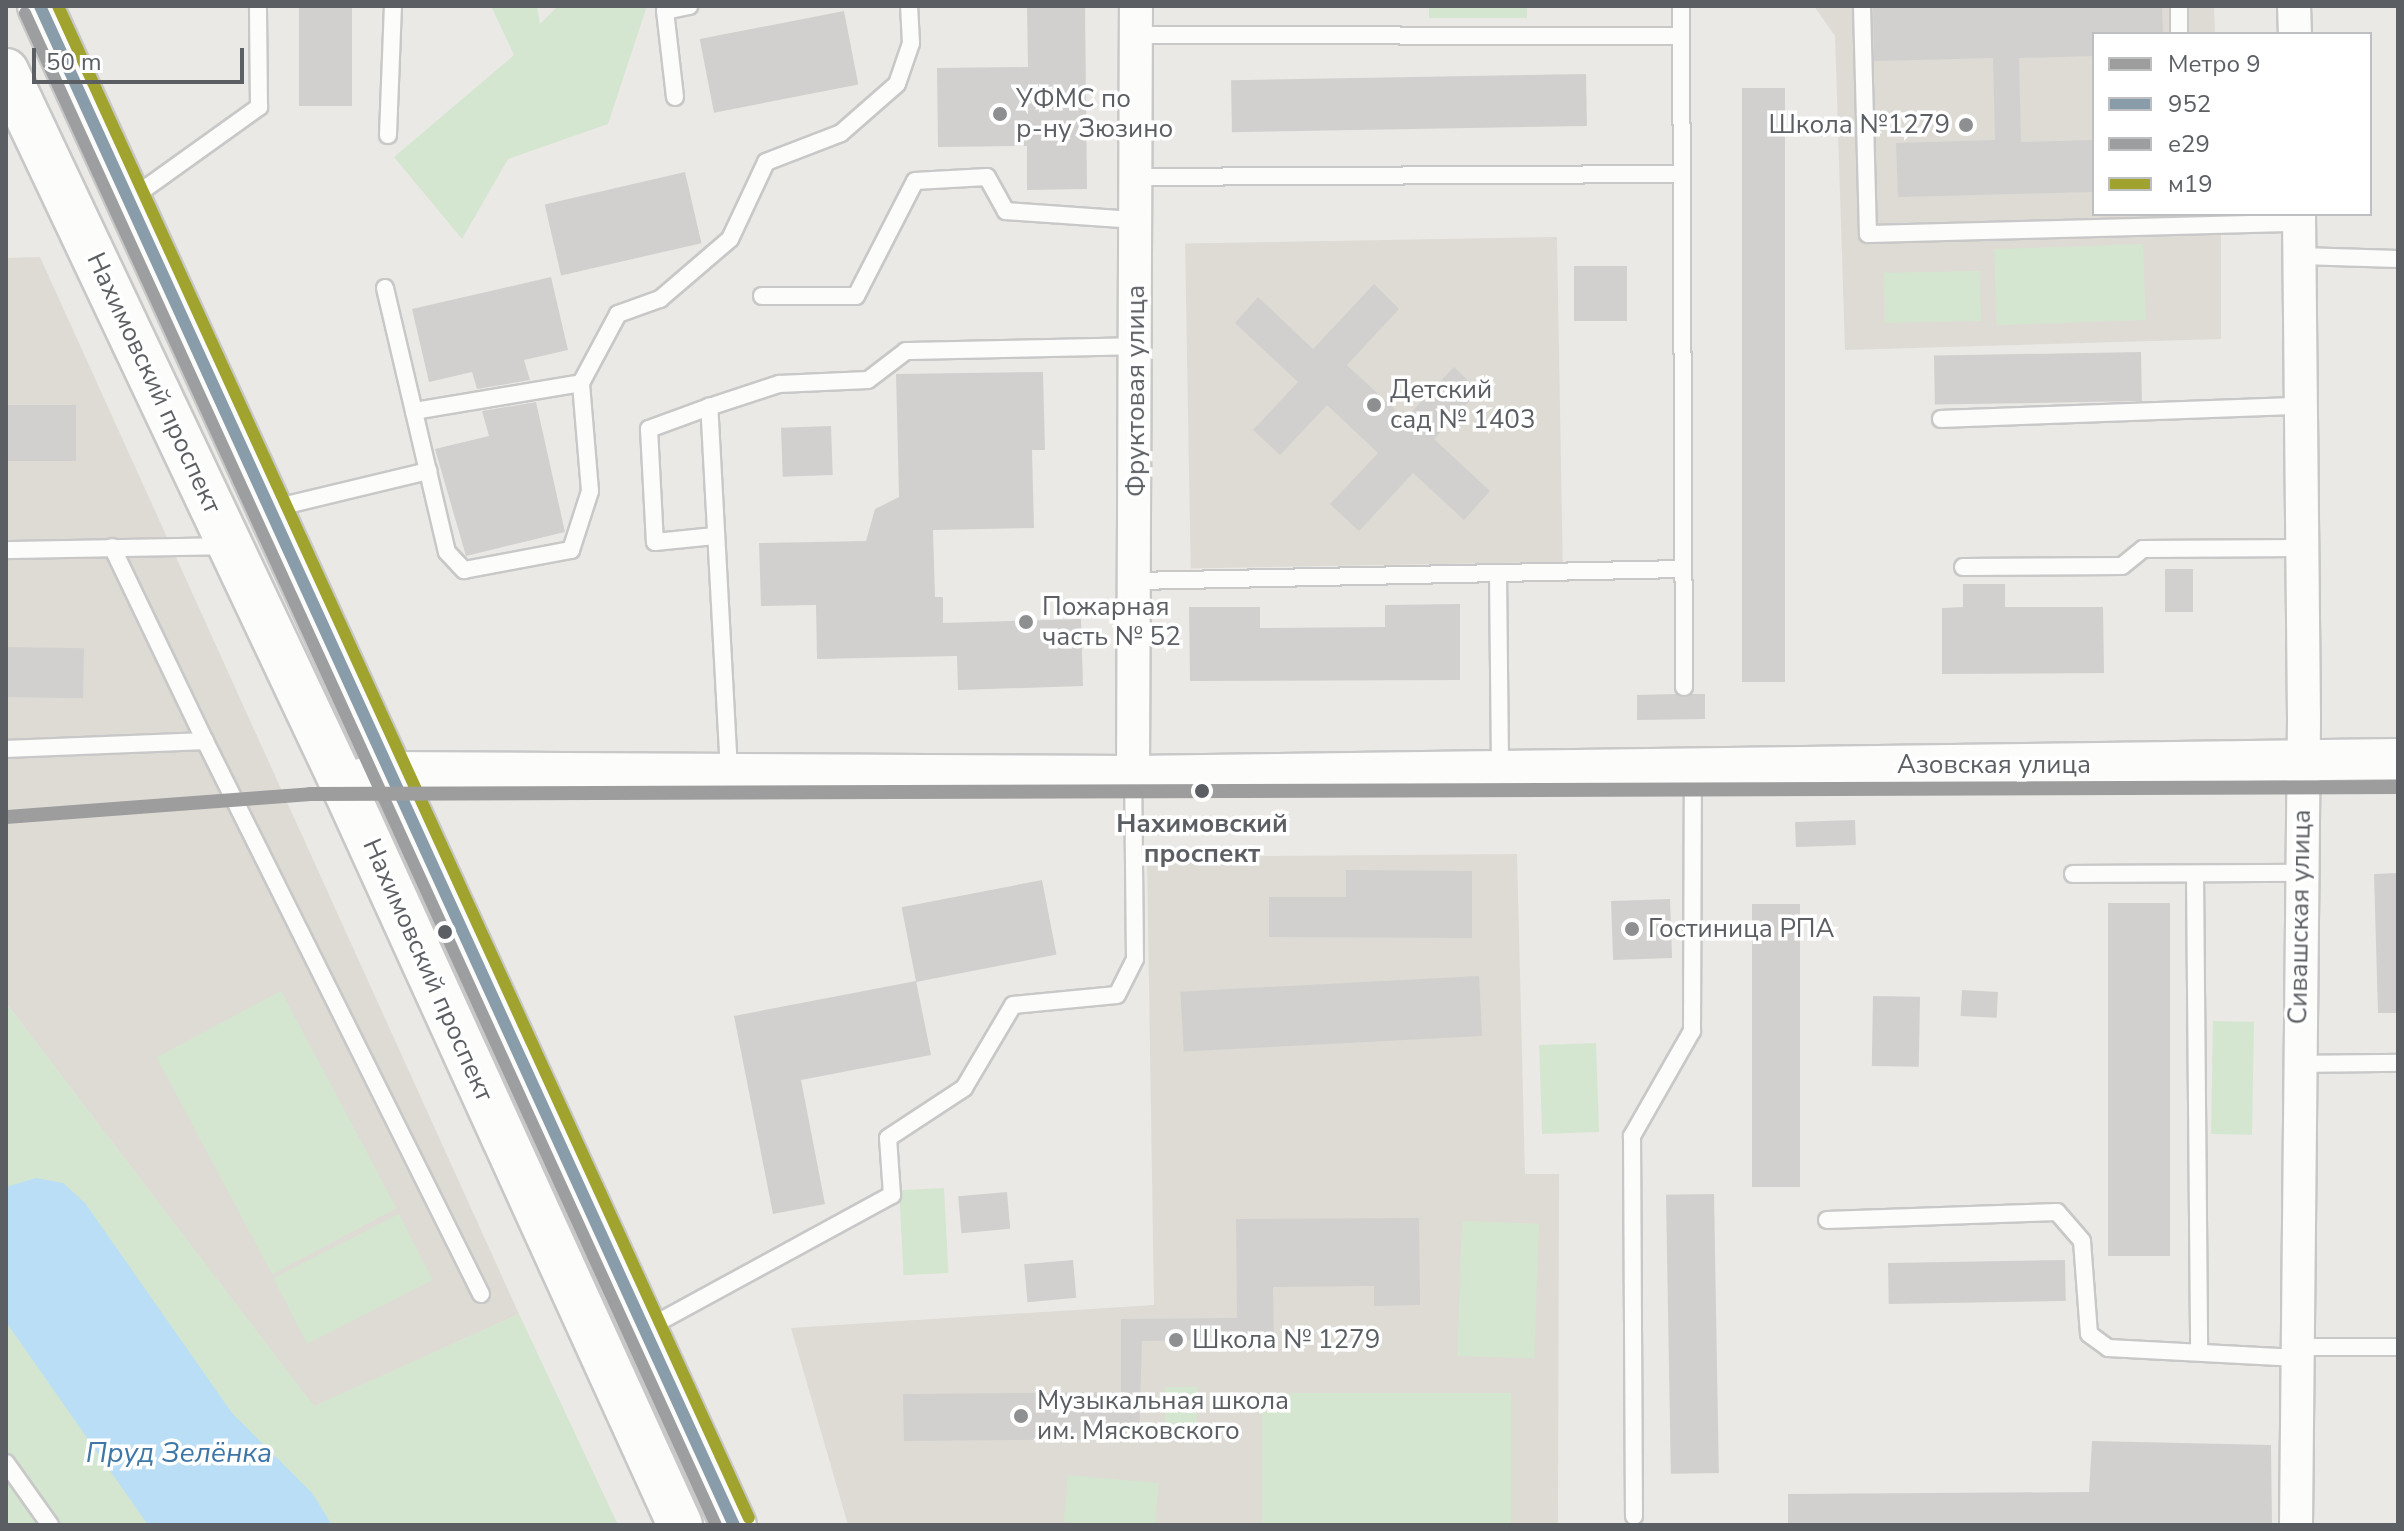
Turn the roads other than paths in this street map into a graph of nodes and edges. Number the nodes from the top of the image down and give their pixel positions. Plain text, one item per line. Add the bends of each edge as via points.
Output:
1 (40, 6) edge
2 (258, 6) edge
3 (393, 6) edge
4 (689, 6) edge
5 (909, 6) edge
6 (1681, 6) edge
7 (1862, 6) edge
8 (2179, 6) edge
9 (2294, 6) edge
10 (1136, 20) edge
11 (2179, 32) edge
12 (2295, 32) edge
13 (1680, 36) junction
14 (6, 71) edge
15 (675, 97) dead end
16 (388, 135) dead end
17 (1679, 174) junction
18 (1136, 177) junction
19 (128, 201) junction
20 (2299, 219) edge
21 (1136, 220) junction
22 (2184, 220) edge
23 (2300, 256) junction
24 (2398, 259) edge
25 (385, 288) dead end
26 (762, 296) dead end
27 (1136, 346) junction
28 (581, 383) junction
29 (2299, 406) junction
30 (709, 407) junction
31 (414, 411) junction
32 (1941, 419) dead end
33 (428, 471) junction
34 (268, 510) junction
35 (715, 536) junction
36 (232, 546) junction
37 (112, 547) junction
38 (2301, 548) junction
39 (6, 550) edge
40 (1963, 567) dead end
41 (1683, 569) junction
42 (1498, 573) junction
43 (1136, 581) junction
44 (1684, 687) dead end
45 (205, 741) junction
46 (6, 749) edge
47 (2398, 759) edge
48 (2302, 764) junction
49 (1693, 767) junction
50 (1500, 770) junction
51 (729, 771) junction
52 (386, 772) junction
53 (1133, 776) junction
54 (343, 784) junction
55 (2301, 873) junction
56 (2073, 874) dead end
57 (2195, 874) junction
58 (2398, 1063) edge
59 (2298, 1064) junction
60 (1827, 1220) dead end
61 (481, 1294) dead end
62 (644, 1329) junction
63 (2398, 1347) edge
64 (2199, 1351) junction
65 (2298, 1352) junction
66 (6, 1463) edge
67 (1634, 1516) dead end
68 (50, 1525) edge
69 (680, 1525) edge
70 (734, 1525) edge
71 (2296, 1525) edge

1 - 19 main road, Нахимовский проспект
2 - 19 lane via 259,107
3 - 16 lane
4 - 15 lane via 665,11
5 - 28 lane via 911,43 897,84 841,133 766,162 730,239 660,299 618,314
6 - 13 lane
7 - 22 lane via 1868,234
8 - 11 lane
9 - 12 street
10 - 13 lane
10 - 18 street, Фруктовая улица
13 - 17 lane
14 - 36 main road, Нахимовский проспект
17 - 18 lane
17 - 41 lane
18 - 21 street, Фруктовая улица
19 - 34 main road, Нахимовский проспект
20 - 22 lane
20 - 23 street, Сивашская улица
21 - 26 lane via 1006,211 987,177 915,181 856,296
21 - 27 street, Фруктовая улица
23 - 24 lane
23 - 29 street, Сивашская улица
25 - 31 lane
27 - 30 lane via 906,351 868,380 779,384
27 - 43 street, Фруктовая улица
28 - 31 lane
28 - 33 lane via 590,491 571,550 464,570 447,552
29 - 32 lane
29 - 38 street, Сивашская улица
30 - 35 lane
30 - 35 lane via 649,429 655,542
31 - 33 lane
33 - 34 lane
34 - 52 main road, Нахимовский проспект
35 - 51 lane
36 - 37 lane
36 - 54 main road, Нахимовский проспект
37 - 39 lane
37 - 45 lane
38 - 40 lane via 2143,549 2122,566
38 - 48 street, Сивашская улица
41 - 42 lane
41 - 44 lane
42 - 43 lane
42 - 50 lane
43 - 53 street, Фруктовая улица
45 - 46 lane
45 - 61 lane
47 - 48 street, Азовская улица
48 - 49 street, Азовская улица
48 - 55 street, Сивашская улица
49 - 50 street, Азовская улица
49 - 67 lane via 1692,1031 1632,1136
50 - 53 street, Азовская улица
51 - 52 street, Азовская улица
51 - 53 street, Азовская улица
52 - 54 street, Азовская улица
52 - 62 main road, Нахимовский проспект
53 - 62 lane via 1135,959 1117,995 1013,1005 964,1088 888,1138 892,1195
54 - 69 main road, Нахимовский проспект
55 - 57 lane
55 - 59 street, Сивашская улица
56 - 57 lane
57 - 64 lane
58 - 59 lane
59 - 65 street, Сивашская улица
60 - 64 lane via 2057,1212 2082,1241 2089,1334 2108,1348
62 - 70 main road, Нахимовский проспект
63 - 65 lane
64 - 65 lane
65 - 71 street, Сивашская улица
66 - 68 lane

